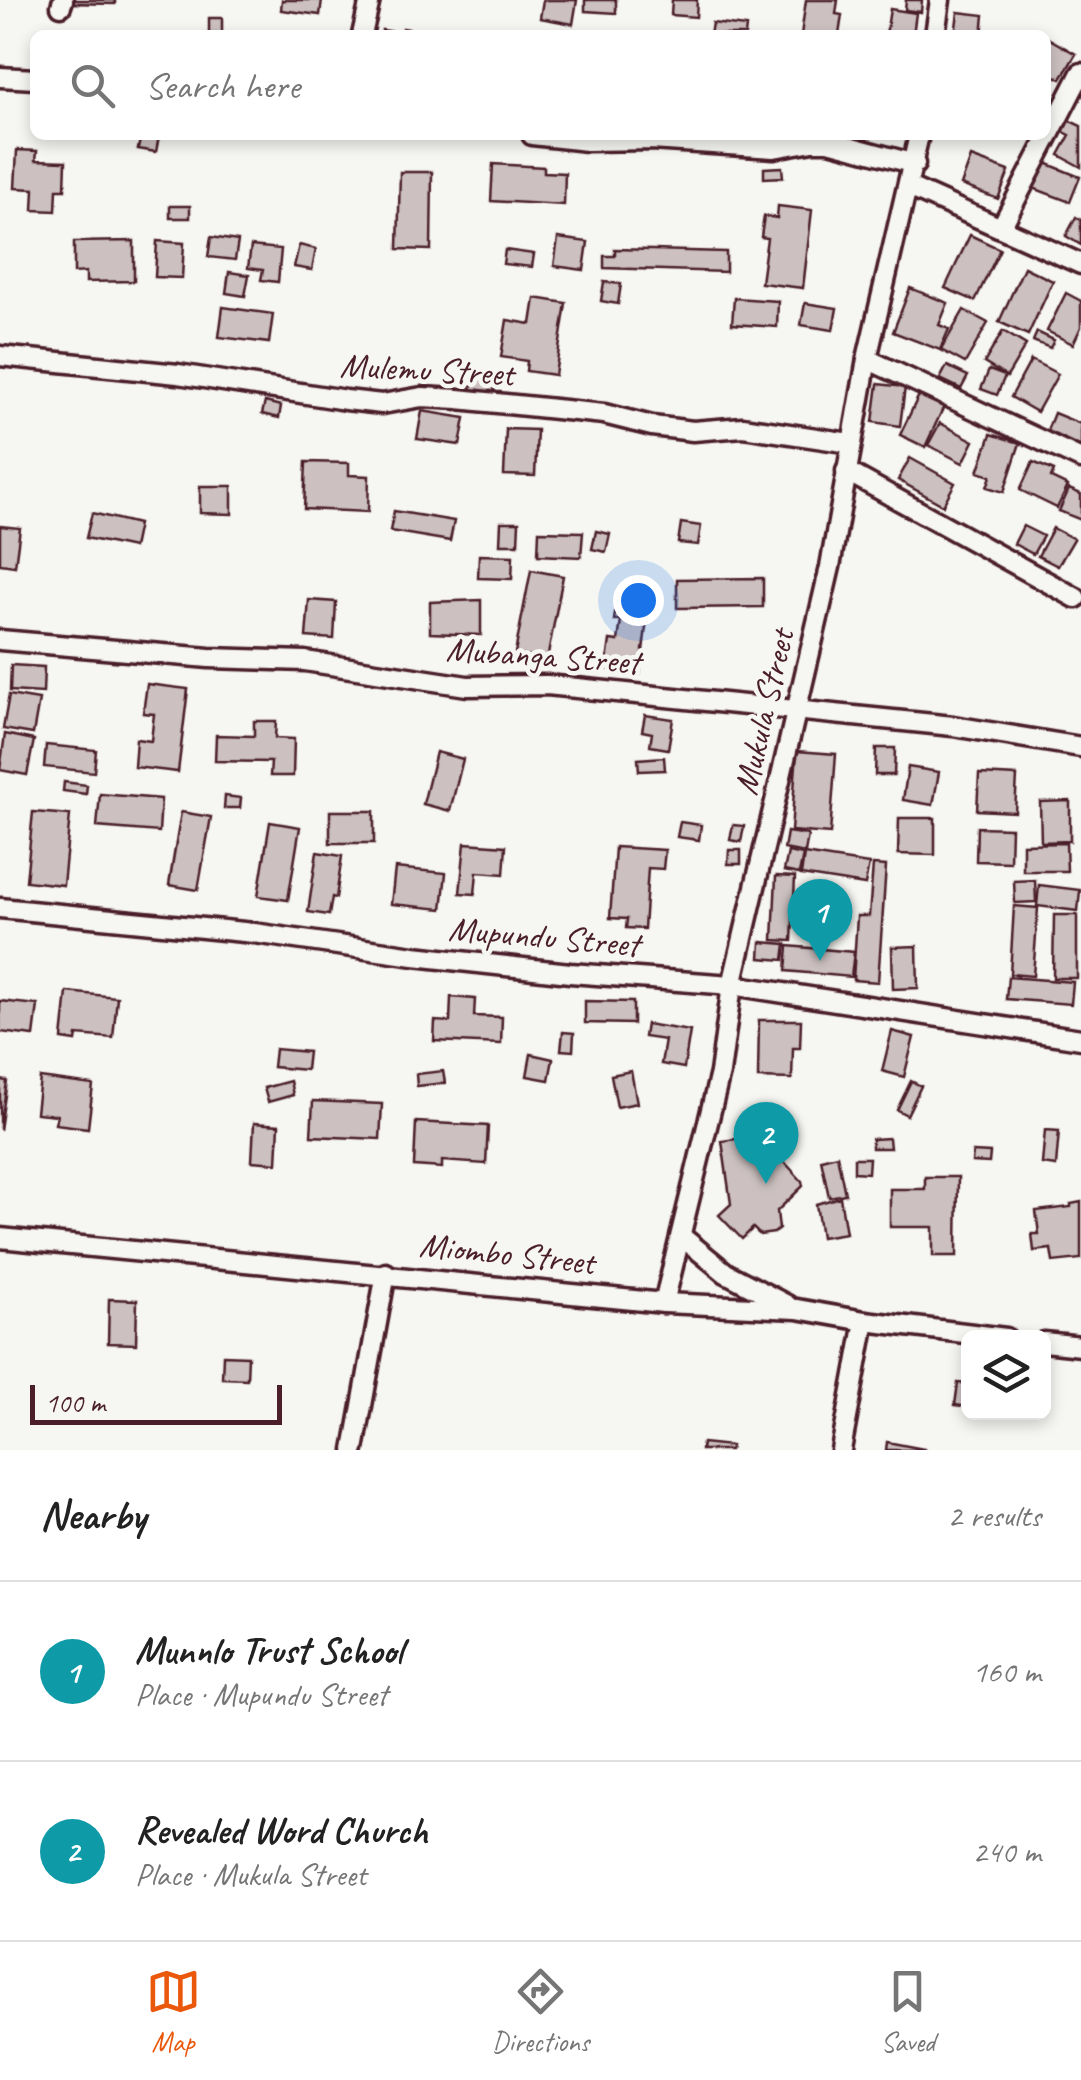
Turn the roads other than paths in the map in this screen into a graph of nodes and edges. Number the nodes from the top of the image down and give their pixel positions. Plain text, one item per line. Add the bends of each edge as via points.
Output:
1 (370, 0) edge
2 (940, 0) edge
3 (363, 30) edge
4 (936, 30) edge
5 (1081, 73) edge
6 (0, 77) edge
7 (30, 79) edge
8 (1051, 131) edge
9 (578, 140) edge
10 (650, 140) edge
11 (650, 140) edge
12 (918, 140) edge
13 (1046, 140) edge
14 (915, 164) junction
15 (909, 187) junction
16 (1002, 226) junction
17 (1081, 264) edge
18 (0, 356) edge
19 (867, 359) junction
20 (850, 443) junction
21 (1081, 459) edge
22 (846, 472) junction
23 (1076, 598) dead end
24 (0, 640) edge
25 (796, 710) junction
26 (1081, 748) edge
27 (0, 908) edge
28 (732, 985) junction
29 (1081, 1039) edge
30 (680, 1236) junction
31 (0, 1238) edge
32 (386, 1273) junction
33 (664, 1303) junction
34 (797, 1309) junction
35 (865, 1321) junction
36 (961, 1333) edge
37 (1051, 1343) edge
38 (1081, 1346) edge
39 (354, 1450) edge
40 (841, 1450) edge

1 - 3 street
2 - 4 street
5 - 8 street
6 - 7 street
9 - 10 street
11 - 14 street via 774,148 829,142
12 - 14 street, Mukula Street
13 - 16 street
14 - 15 street, Mukula Street
15 - 16 street
15 - 19 street, Mukula Street
16 - 17 street
18 - 20 street, Mulemu Street via 382,404 458,399 604,414 666,428 743,427
19 - 20 street, Mukula Street
19 - 21 street
20 - 22 street, Mukula Street
22 - 23 street
22 - 25 street, Mukula Street
24 - 25 street, Mubanga Street via 306,661 467,686 548,685
25 - 26 street, Mubanga Street
25 - 28 street, Mukula Street
27 - 28 street, Mupundu Street via 473,963
28 - 29 street, Mupundu Street
28 - 30 street, Mukula Street via 720,1073
30 - 33 street, Mukula Street
30 - 34 street via 726,1273
31 - 32 street, Miombo Street
32 - 33 street, Miombo Street
32 - 39 street
33 - 34 street, Miombo Street
34 - 35 street, Miombo Street
35 - 36 street, Miombo Street
35 - 40 street
37 - 38 street

